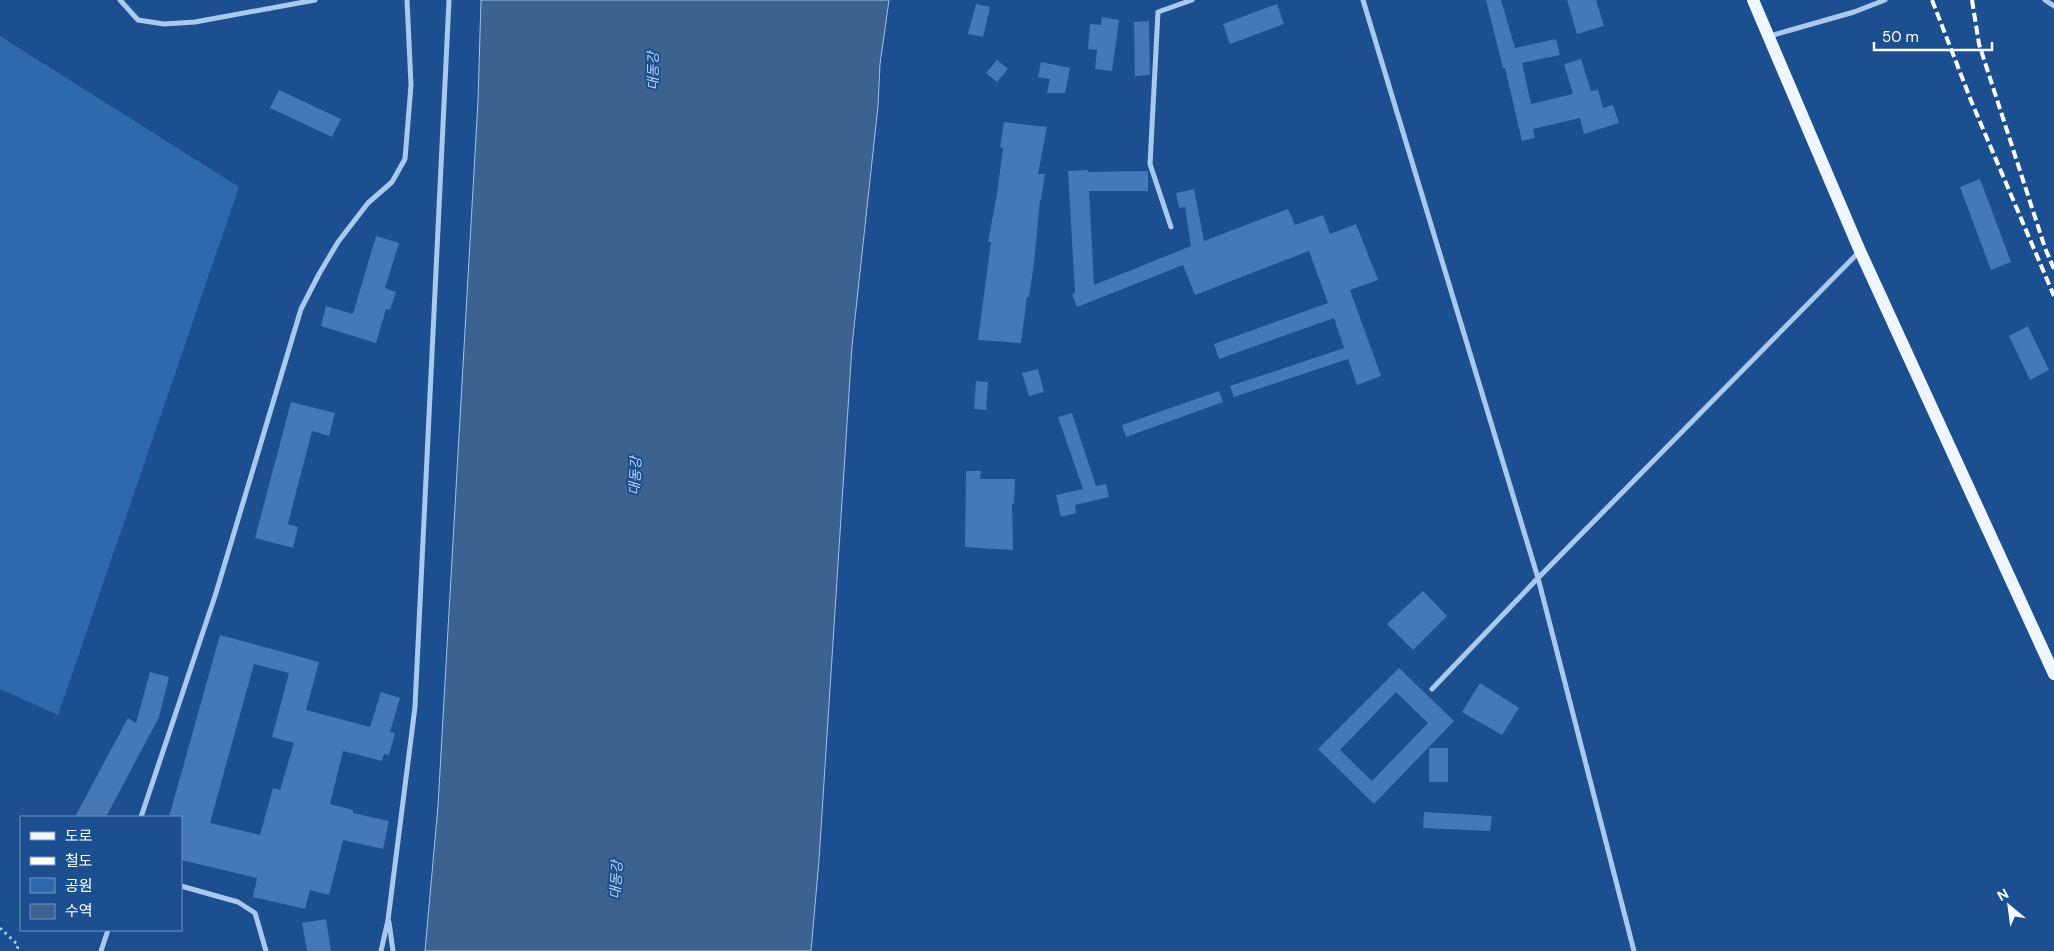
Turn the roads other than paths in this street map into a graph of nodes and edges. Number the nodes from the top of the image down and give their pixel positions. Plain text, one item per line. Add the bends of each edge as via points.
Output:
1 (120, 0) edge
2 (315, 0) edge
3 (407, 0) edge
4 (449, 0) edge
5 (1192, 0) edge
6 (1363, 0) edge
7 (1753, 0) edge
8 (1885, 0) edge
9 (2045, 0) edge
10 (2054, 6) edge
11 (1767, 36) junction
12 (1171, 227) dead end
13 (1860, 251) junction
14 (1538, 578) junction
15 (2054, 674) edge
16 (1432, 689) dead end
17 (141, 816) edge
18 (182, 886) edge
19 (388, 920) junction
20 (108, 931) edge
21 (103, 951) edge
22 (266, 951) edge
23 (381, 951) edge
24 (394, 951) edge
25 (1634, 951) edge

1 - 2 street via 138,20 164,24 195,22
3 - 17 street via 411,85 405,159 392,182 368,202 338,242 301,309 216,593
4 - 19 street via 415,707
5 - 12 street via 1158,12 1150,164
6 - 14 street
7 - 11 main road
8 - 11 street
9 - 10 street
11 - 13 main road
13 - 14 street
13 - 15 main road
14 - 16 street
14 - 25 street
18 - 22 street via 238,902 255,913
19 - 23 street
19 - 24 street
20 - 21 street

